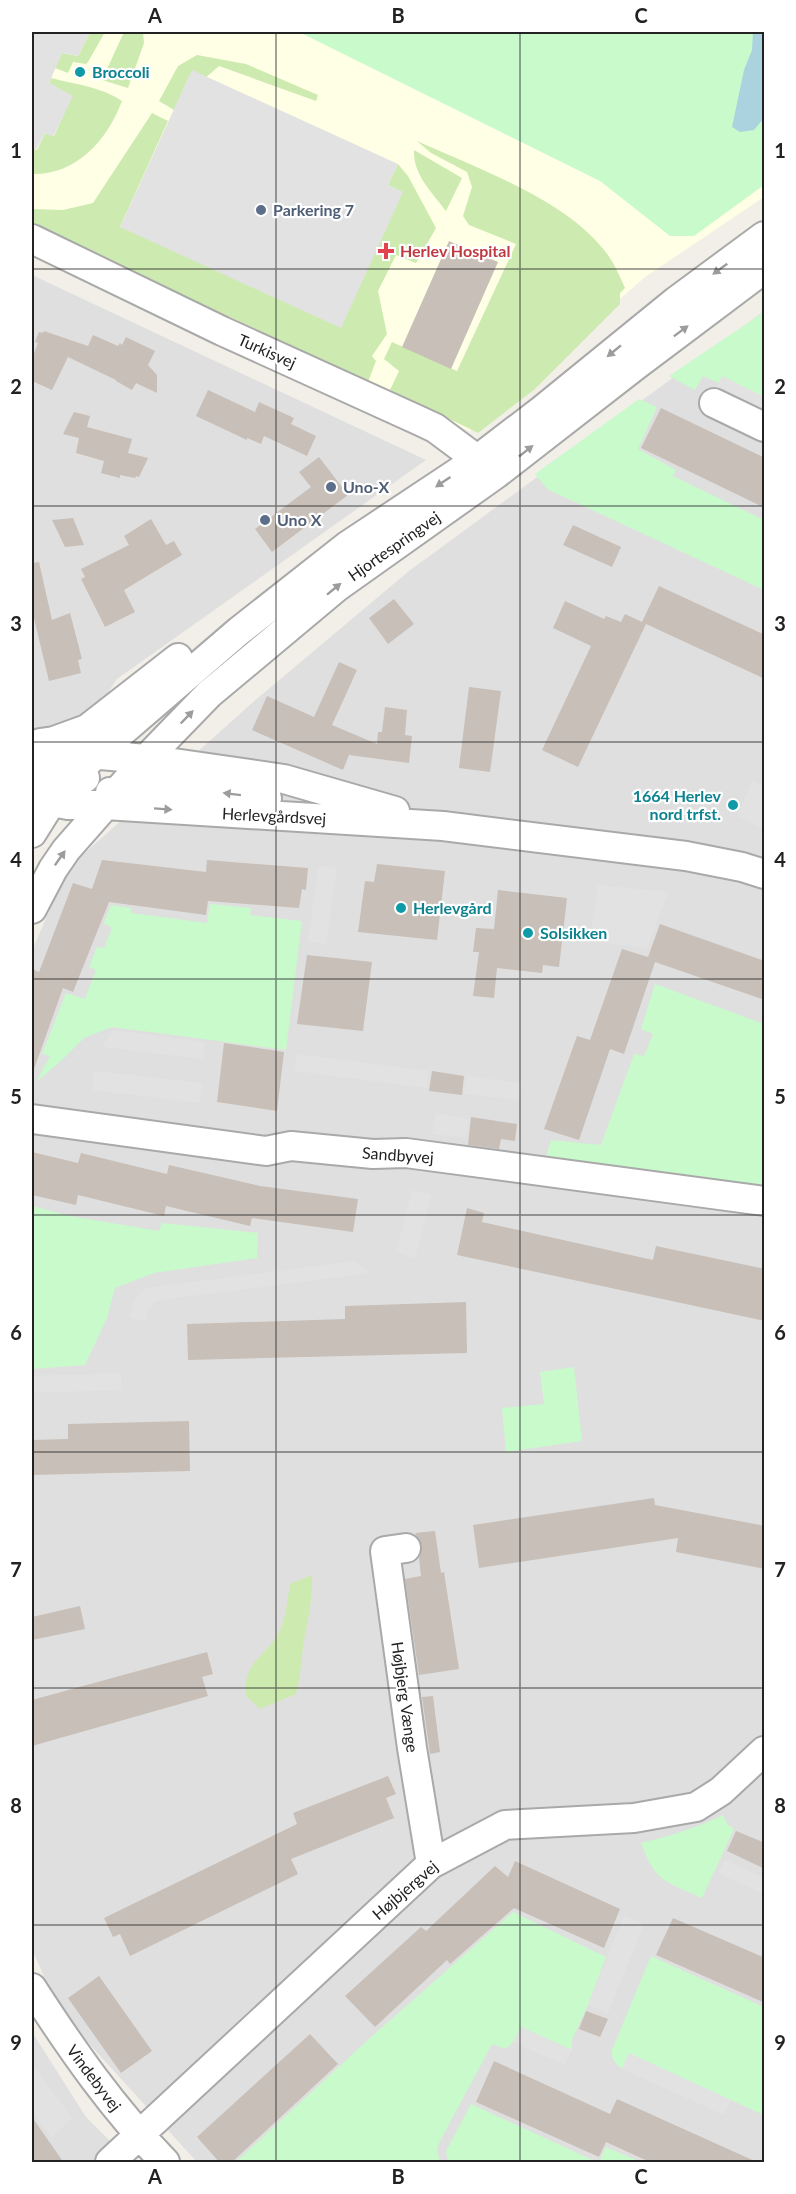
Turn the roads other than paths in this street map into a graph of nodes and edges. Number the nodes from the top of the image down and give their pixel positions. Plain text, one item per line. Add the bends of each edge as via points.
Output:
1 (765, 237) edge
2 (32, 239) edge
3 (765, 270) edge
4 (714, 403) dead end
5 (765, 427) edge
6 (487, 467) junction
7 (346, 546) junction
8 (32, 746) edge
9 (146, 759) junction
10 (32, 777) edge
11 (72, 797) edge
12 (353, 799) junction
13 (443, 826) junction
14 (765, 874) edge
15 (32, 909) edge
16 (32, 1119) edge
17 (765, 1201) edge
18 (406, 1548) dead end
19 (765, 1751) edge
20 (431, 1864) junction
21 (32, 1988) edge
22 (140, 2136) junction
23 (110, 2163) edge
24 (165, 2163) edge

1 -> 6 street, Hjortespringvej via 676,301 542,410
2 - 6 street, Turkisvej via 435,428
6 -> 3 street, Hjortespringvej
4 - 5 street
6 -> 7 street, Hjortespringvej
9 -> 6 street, Hjortespringvej via 209,694
7 - 8 street via 215,628 87,729
7 - 11 street, Hjortespringvej via 239,631
8 - 11 street
9 - 11 street, Hjortespringvej
9 - 12 street, Herlevgårdsvej via 284,779
10 - 11 street
12 -> 11 street via 267,798 164,787
11 -> 13 street, Herlevgårdsvej
15 -> 11 street via 66,850
12 - 13 street, Herlevgårdsvej
13 - 14 street, Herlevgårdsvej via 686,856
16 - 17 street, Sandbyvej via 266,1151 291,1146 373,1154 406,1153
18 - 20 street, Højbjerg Vænge via 385,1551
19 - 20 street, Højbjergvej via 721,1791 696,1807 634,1818 505,1825
20 - 22 street, Højbjergvej
21 - 22 street, Vindebyvej via 78,2060
22 - 23 street, Højbjergvej
22 - 24 street, Vindebyvej

